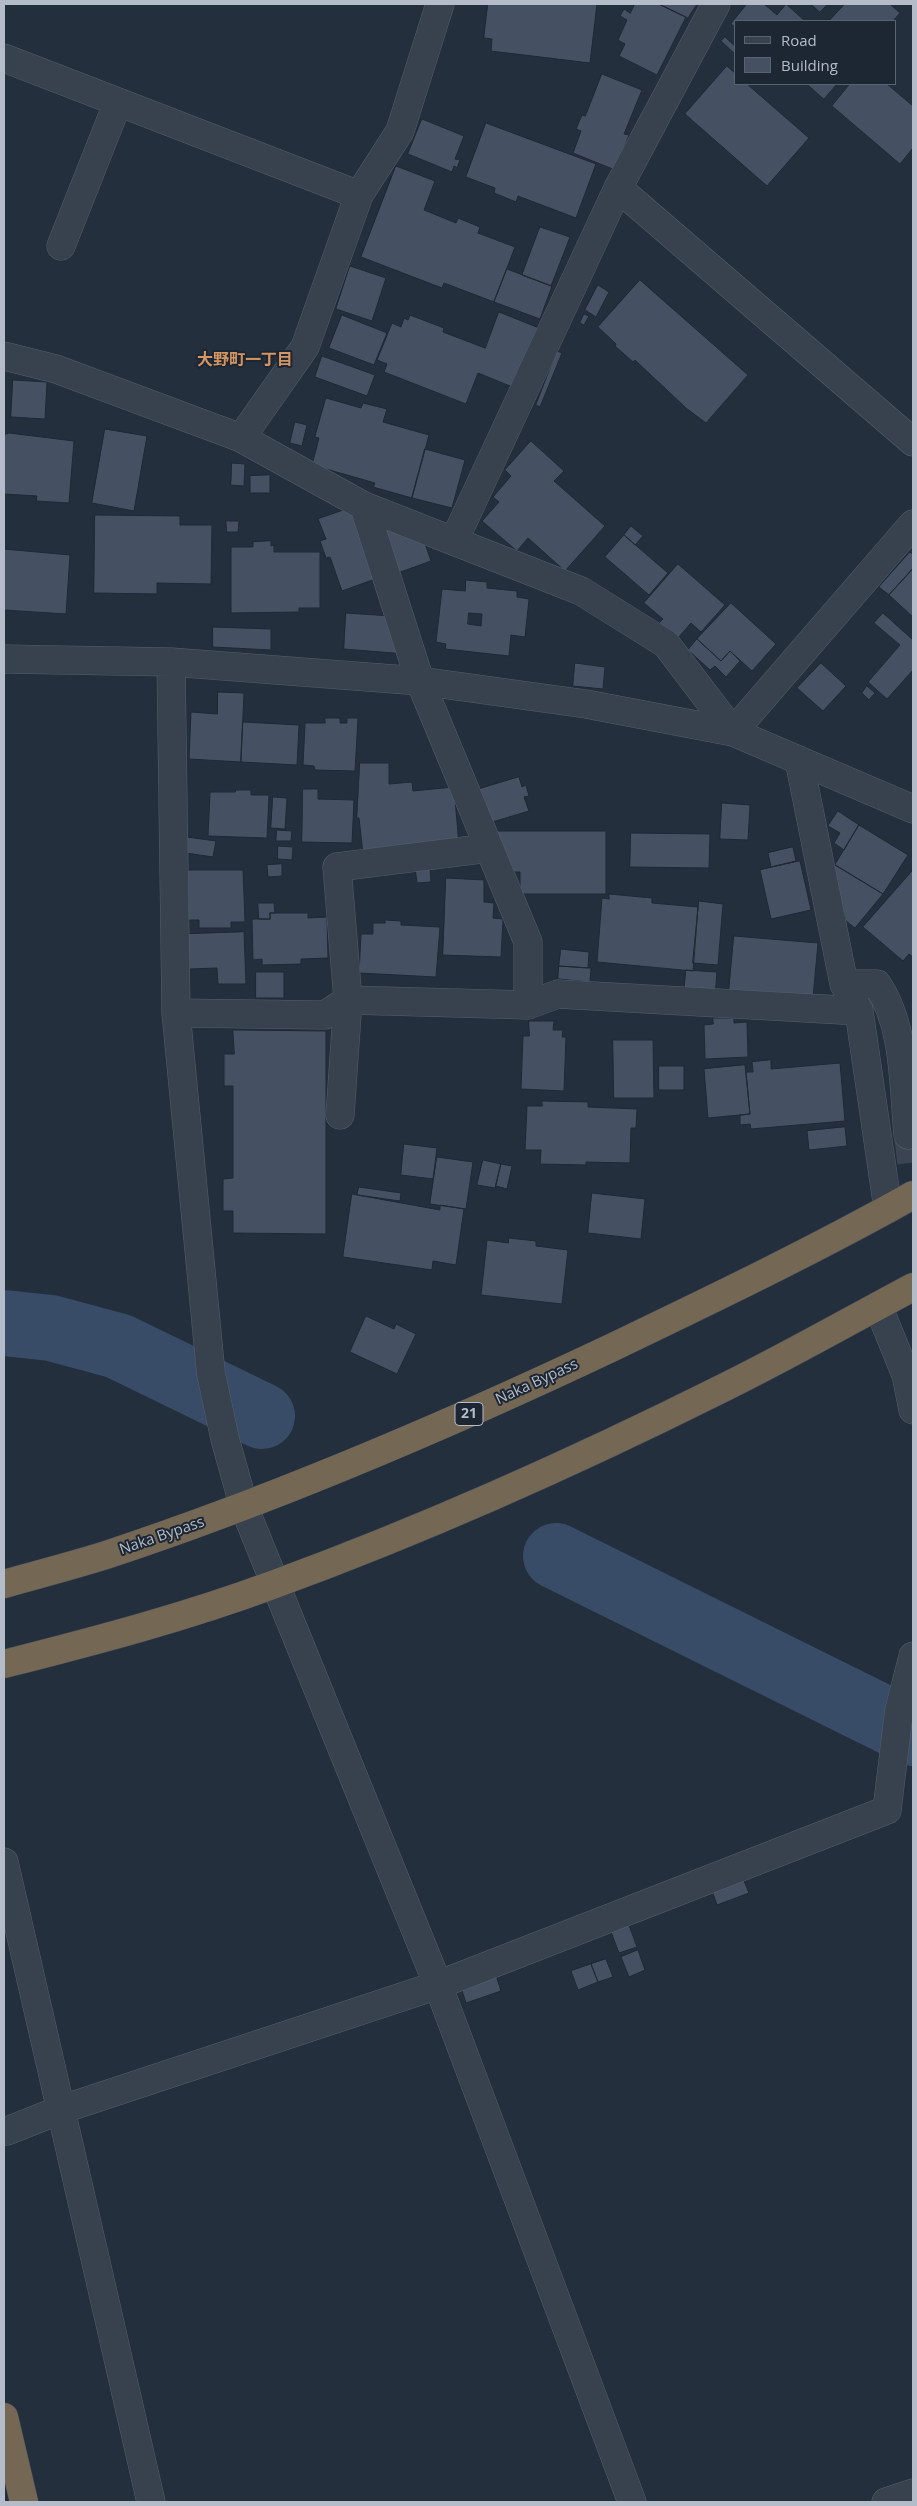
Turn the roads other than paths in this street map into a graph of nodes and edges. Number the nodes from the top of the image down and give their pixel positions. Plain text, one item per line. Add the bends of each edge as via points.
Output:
1 (440, 4) edge
2 (716, 4) edge
3 (4, 58) edge
4 (118, 102) junction
5 (618, 188) junction
6 (359, 195) junction
7 (61, 246) dead end
8 (4, 356) edge
9 (241, 438) junction
10 (913, 442) edge
11 (364, 506) junction
12 (913, 524) edge
13 (454, 541) junction
14 (4, 659) edge
15 (171, 662) junction
16 (420, 681) junction
17 (733, 732) junction
18 (799, 760) junction
19 (913, 809) edge
20 (489, 848) junction
21 (844, 984) junction
22 (348, 1000) junction
23 (528, 1005) junction
24 (858, 1010) junction
25 (176, 1013) junction
26 (340, 1115) dead end
27 (908, 1135) dead end
28 (913, 1195) edge
29 (888, 1209) junction
30 (913, 1287) edge
31 (878, 1306) junction
32 (913, 1410) edge
33 (244, 1507) junction
34 (4, 1584) edge
35 (274, 1585) junction
36 (913, 1656) edge
37 (4, 1664) edge
38 (4, 1862) edge
39 (438, 1985) junction
40 (60, 2110) junction
41 (7, 2130) dead end
42 (4, 2417) edge
43 (913, 2493) edge
44 (24, 2502) edge
45 (151, 2502) edge
46 (632, 2502) edge
47 (886, 2502) edge

1 - 6 street via 400,131
2 - 5 street
3 - 4 street
4 - 6 street
4 - 7 street
5 - 10 street
5 - 13 street
6 - 9 street via 305,347
8 - 9 street via 56,369
9 - 11 street
11 - 13 street
11 - 16 street
12 - 17 street
13 - 17 street via 581,591 666,644
14 - 15 street
15 - 16 street
15 - 25 street
16 - 17 street via 586,704
16 - 20 street
17 - 18 street
18 - 19 street
18 - 21 street
20 - 22 street via 337,867
20 - 23 street via 528,942
21 - 24 street
21 - 27 street via 878,984 888,1000 898,1030
22 - 23 street
22 - 25 street via 325,1015
22 - 26 street
23 - 24 street via 558,994
24 - 29 street
25 - 33 street via 211,1374
28 - 29 highway, Naka Bypass / 21
29 - 33 highway, Naka Bypass / 21 via 680,1315 522,1390 383,1452
30 - 31 highway
31 - 32 street via 906,1376
31 - 35 highway via 727,1386 591,1452
33 - 34 highway, Naka Bypass / 21 via 107,1555
33 - 35 street
35 - 37 highway via 124,1634
35 - 39 street
36 - 39 street via 899,1711 887,1810
38 - 40 street
39 - 40 street
39 - 46 street
40 - 41 street
40 - 45 street
42 - 44 highway
43 - 47 street

